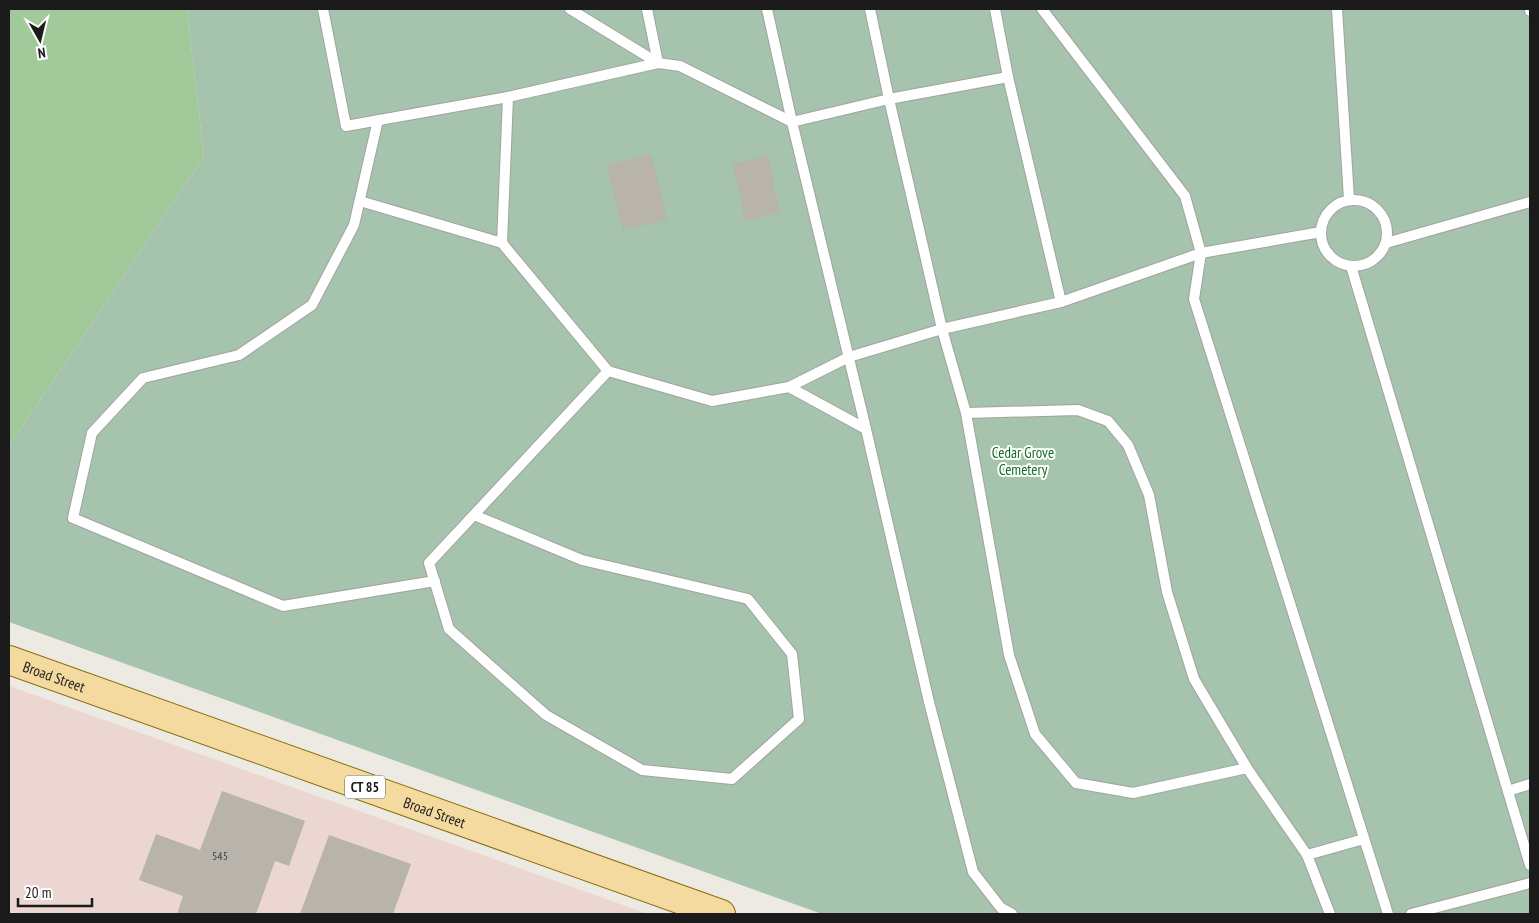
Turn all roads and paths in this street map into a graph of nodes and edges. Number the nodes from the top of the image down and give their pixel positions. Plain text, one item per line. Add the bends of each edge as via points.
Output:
1 (323, 9) edge
2 (570, 9) edge
3 (647, 9) edge
4 (767, 9) edge
5 (870, 9) edge
6 (995, 9) edge
7 (1042, 9) edge
8 (1337, 9) edge
9 (658, 63) junction
10 (1008, 77) junction
11 (508, 97) junction
12 (889, 99) junction
13 (378, 120) junction
14 (792, 122) junction
15 (1349, 200) junction
16 (360, 201) junction
17 (1530, 202) edge
18 (1320, 232) junction
19 (502, 242) junction
20 (1386, 243) junction
21 (1201, 253) junction
22 (1351, 266) junction
23 (1061, 302) junction
24 (942, 329) junction
25 (849, 357) junction
26 (608, 371) junction
27 (789, 387) junction
28 (966, 413) junction
29 (866, 429) junction
30 (474, 515) junction
31 (435, 580) junction
32 (9, 660) edge
33 (1247, 768) junction
34 (1530, 784) edge
35 (1508, 791) junction
36 (1364, 839) junction
37 (1307, 855) junction
38 (1530, 865) edge
39 (1530, 883) edge
40 (721, 914) edge
41 (1012, 914) edge
42 (1330, 914) edge
43 (1388, 914) edge
44 (1411, 914) edge

1 - 13 lane via 346,126
2 - 9 lane
3 - 9 lane
4 - 14 lane
5 - 12 lane
6 - 10 lane
7 - 21 lane via 1185,196
8 - 15 lane
9 - 11 lane
9 - 14 lane via 680,66
10 - 12 lane
10 - 23 lane
11 - 13 lane
11 - 19 lane
12 - 14 lane
12 - 24 lane
13 - 16 lane
14 - 25 lane
15 - 18 lane via 1332,208
15 - 20 lane via 1371,203 1380,211 1386,220
16 - 19 lane
16 - 31 lane via 354,225 312,305 239,354 143,378 92,433 73,518 283,606
17 - 20 lane
18 - 21 lane
18 - 22 lane via 1326,252 1333,259
19 - 26 lane
20 - 22 lane via 1373,260
21 - 23 lane
21 - 36 lane via 1194,299
22 - 35 lane
23 - 24 lane
24 - 25 lane
24 - 28 lane
25 - 27 lane
25 - 29 lane
26 - 27 lane via 712,401
26 - 30 lane
27 - 29 lane
28 - 33 lane via 1078,410 1108,421 1128,445 1149,495 1167,592 1194,679
28 - 33 lane via 1009,655 1036,734 1076,783 1133,793
29 - 41 lane via 929,702 973,872 1001,908
30 - 31 lane via 429,563
30 - 31 lane via 582,560 748,599 792,654 799,720 732,779 642,770 546,715 449,629
32 - 40 main road, Broad Street / CT 85
33 - 37 lane
34 - 35 lane
35 - 38 lane
36 - 37 lane
36 - 43 lane
37 - 42 lane
39 - 44 lane

